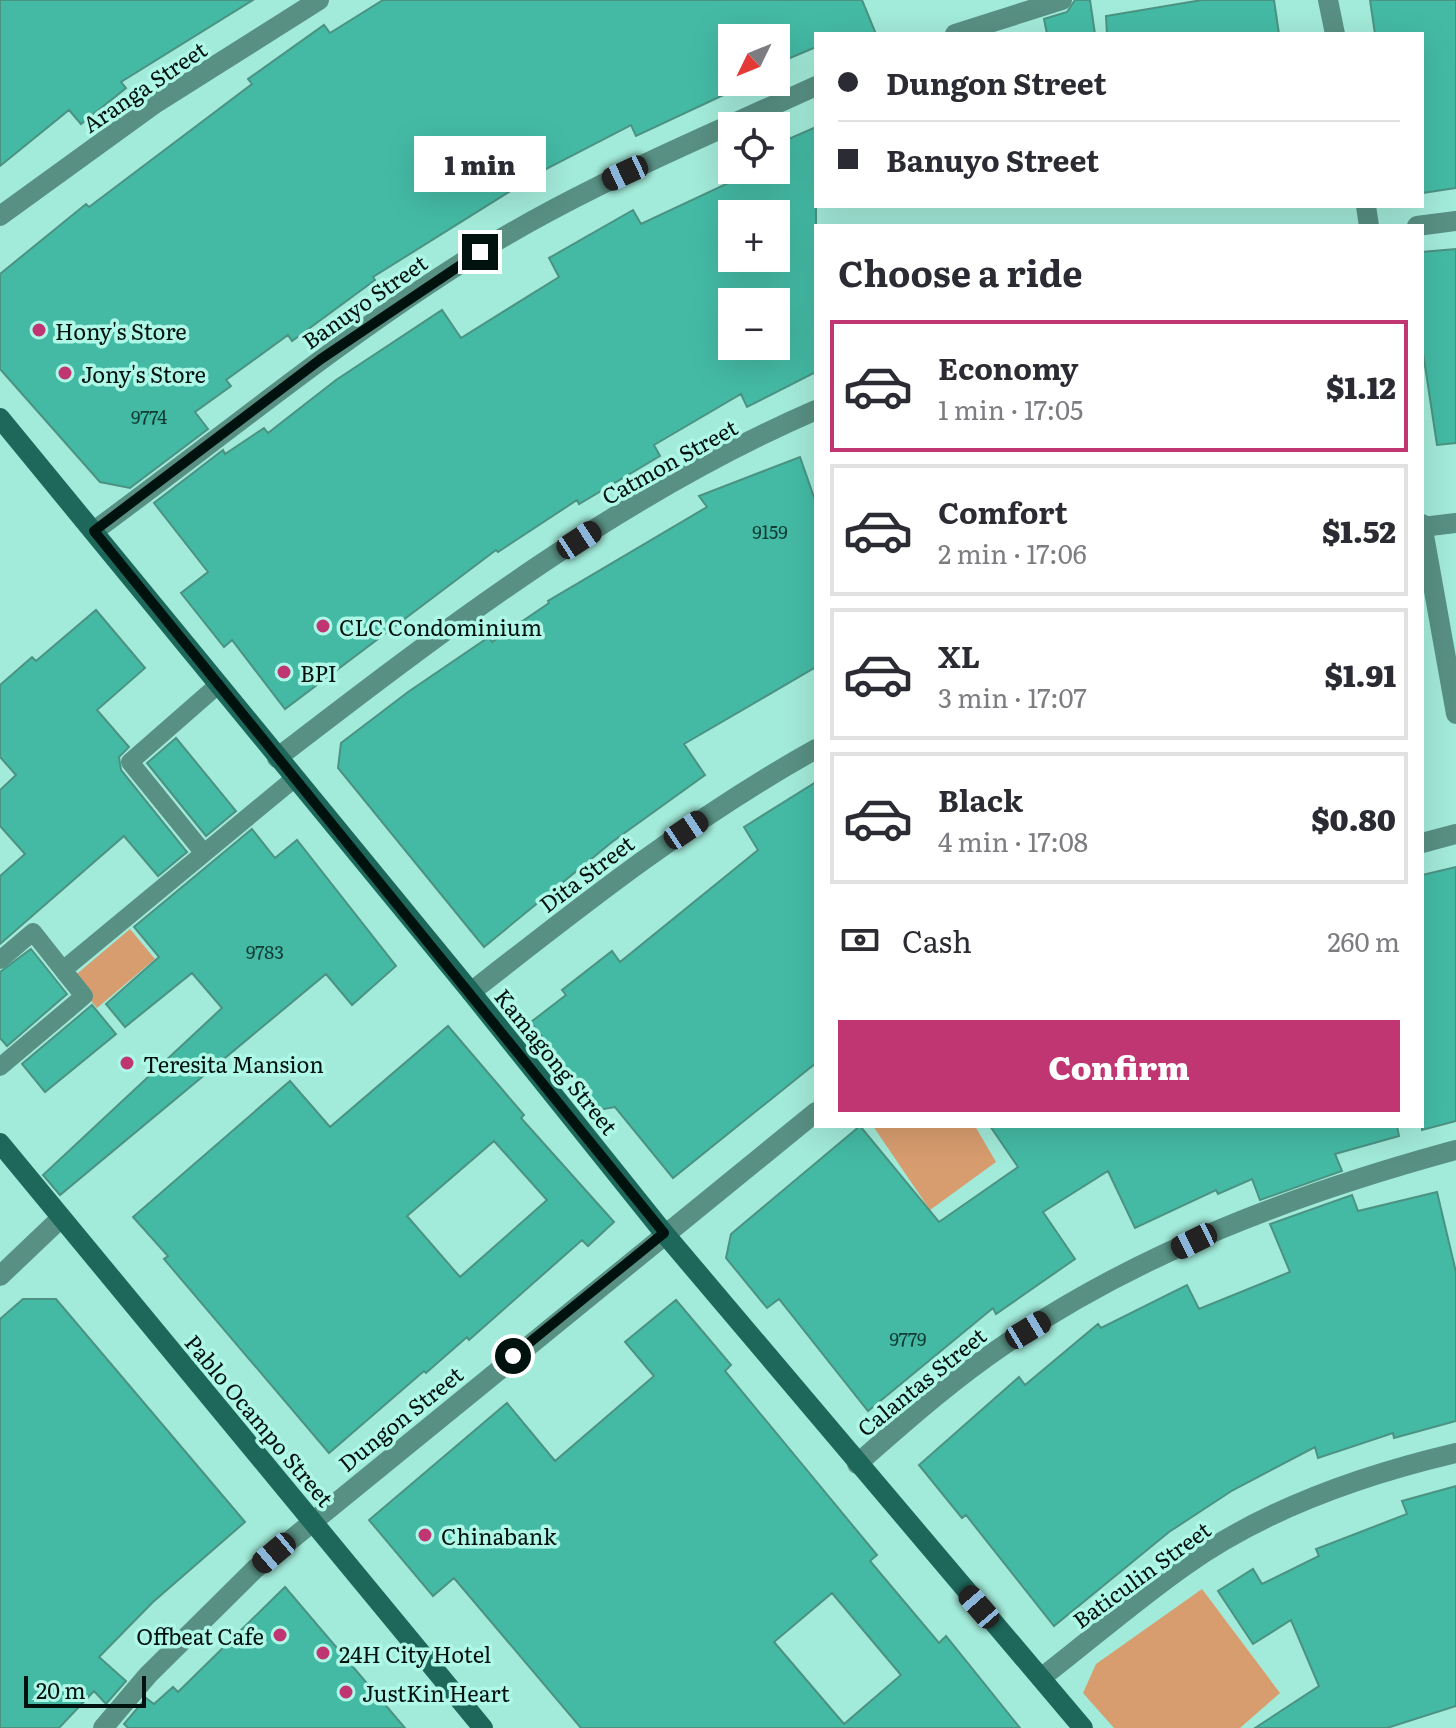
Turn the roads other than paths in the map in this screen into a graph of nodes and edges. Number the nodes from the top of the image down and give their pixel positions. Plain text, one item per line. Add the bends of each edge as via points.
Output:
1 (319, 0) edge
2 (1062, 0) edge
3 (1328, 0) edge
4 (961, 32) edge
5 (1335, 32) edge
6 (814, 87) edge
7 (0, 216) edge
8 (1456, 221) edge
9 (1424, 225) edge
10 (814, 411) edge
11 (0, 418) edge
12 (1456, 523) edge
13 (1424, 526) edge
14 (94, 531) junction
15 (1424, 537) edge
16 (218, 685) junction
17 (1456, 714) edge
18 (814, 750) edge
19 (277, 758) junction
20 (295, 778) junction
21 (1456, 834) edge
22 (1424, 842) edge
23 (203, 852) junction
24 (0, 960) edge
25 (63, 970) junction
26 (471, 992) junction
27 (0, 1067) edge
28 (814, 1114) edge
29 (0, 1143) edge
30 (1456, 1150) edge
31 (61, 1218) junction
32 (664, 1233) junction
33 (0, 1276) edge
34 (1456, 1453) edge
35 (857, 1464) junction
36 (313, 1521) junction
37 (1041, 1678) junction
38 (103, 1728) edge
39 (483, 1728) edge
40 (1083, 1728) edge

1 - 7 street, Aranga Street via 156,103
2 - 4 street
3 - 5 street
6 - 14 street, Banuyo Street via 597,186 456,266 321,359
8 - 9 street
10 - 19 street, Catmon Street via 680,479 483,602
11 - 14 main road, Kamagong Street
12 - 13 street
14 - 16 main road, Kamagong Street
15 - 17 street
16 - 19 main road, Kamagong Street
16 - 23 lane via 130,762
18 - 26 street, Dita Street via 636,864
19 - 20 main road, Kamagong Street
20 - 23 lane
20 - 26 main road, Kamagong Street
21 - 22 street
23 - 25 lane
24 - 25 lane via 33,932
25 - 27 lane via 84,996
26 - 32 main road, Kamagong Street
28 - 32 street, Dungon Street
29 - 31 main road, Pablo Ocampo Street
30 - 35 street, Calantas Street via 1335,1186 1194,1241 1103,1284 1003,1345
31 - 33 street
31 - 36 main road, Pablo Ocampo Street
32 - 35 main road, Kamagong Street
32 - 36 street, Dungon Street
34 - 37 street, Baticulin Street via 1311,1497 1254,1525 1187,1564
35 - 37 main road, Kamagong Street
36 - 38 street, Dungon Street via 200,1621
36 - 39 main road, Pablo Ocampo Street
37 - 40 main road, Kamagong Street

